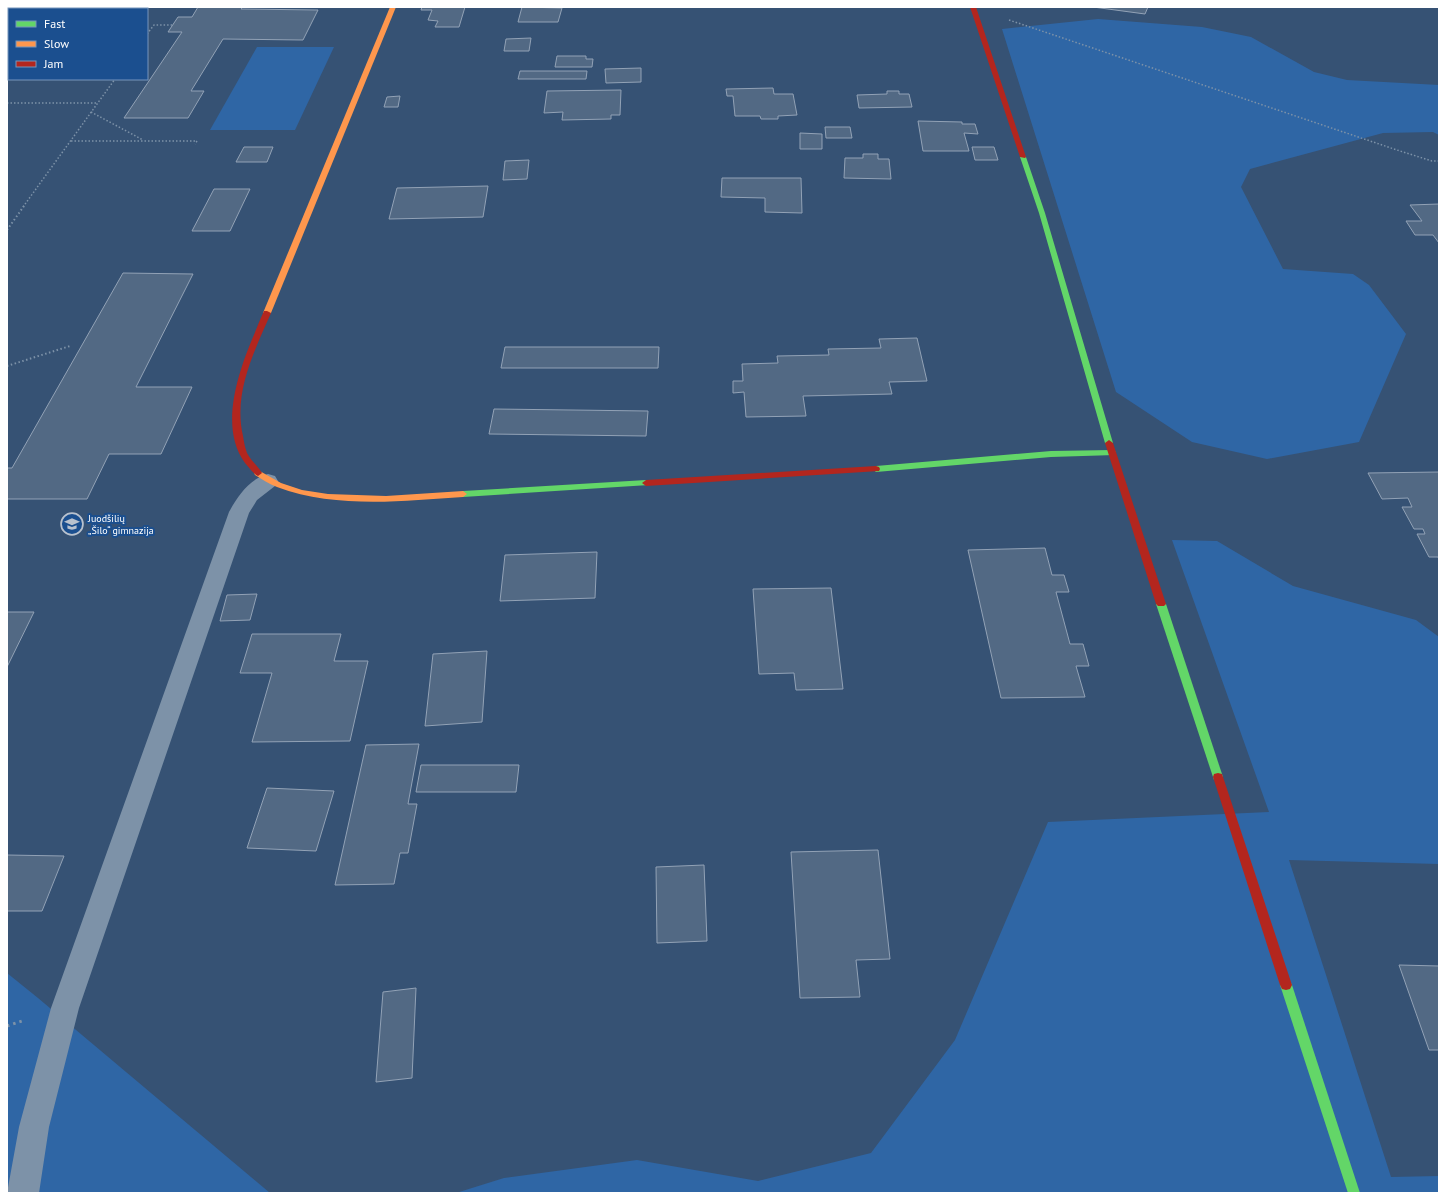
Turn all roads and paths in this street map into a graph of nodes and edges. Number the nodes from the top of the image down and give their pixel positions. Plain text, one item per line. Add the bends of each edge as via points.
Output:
1 (393, 7) edge
2 (973, 7) edge
3 (976, 17) junction
4 (173, 25) dead end
5 (148, 33) edge
6 (113, 80) edge
7 (7, 103) edge
8 (97, 103) junction
9 (91, 112) junction
10 (70, 141) junction
11 (145, 141) junction
12 (196, 144) dead end
13 (1439, 161) edge
14 (7, 230) edge
15 (70, 346) dead end
16 (7, 366) edge
17 (1112, 453) junction
18 (268, 481) junction
19 (23, 1193) edge
20 (1354, 1193) edge

1 - 18 street via 248,361 237,400 236,430 244,459
2 - 3 street
3 - 13 path via 1012,20 1400,151
3 - 17 street via 1042,213
4 - 5 path via 154,25
6 - 8 path
7 - 8 path
8 - 9 path
9 - 10 path
9 - 11 path
10 - 11 path
10 - 14 path
11 - 12 path via 197,141
15 - 16 path
17 - 18 street via 1051,454 890,468 406,497 344,499 299,492
17 - 20 street
18 - 19 street via 250,494 239,512 65,1008 34,1128

